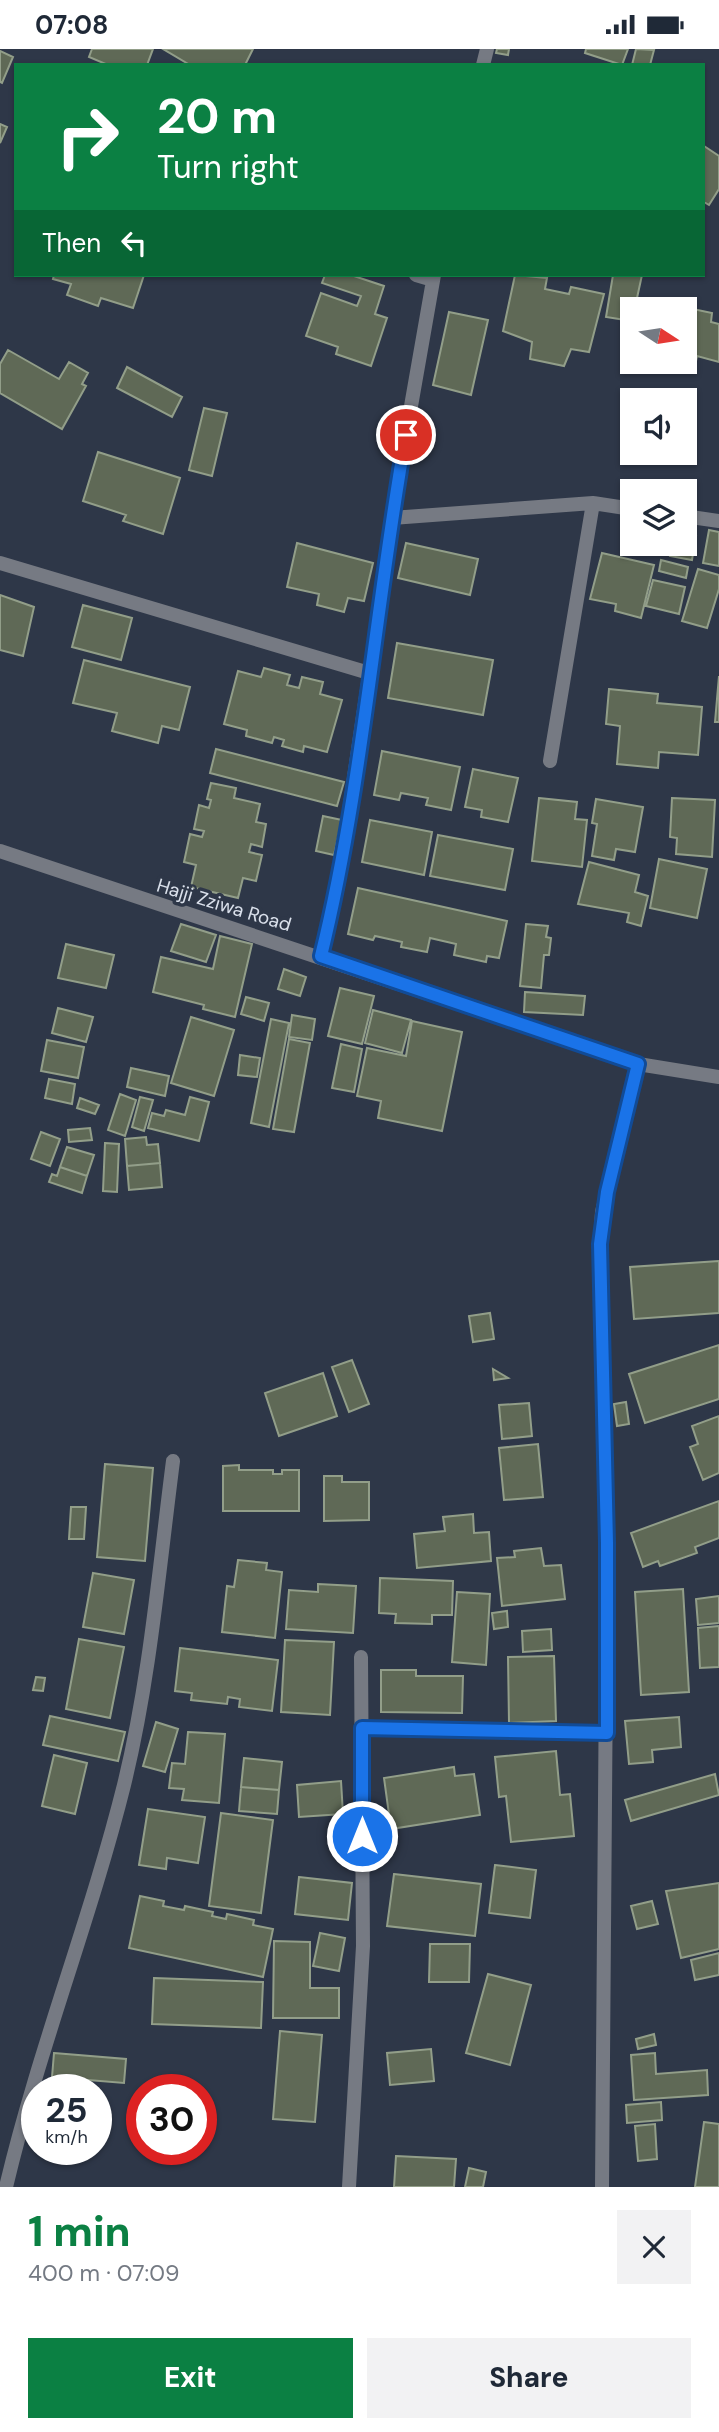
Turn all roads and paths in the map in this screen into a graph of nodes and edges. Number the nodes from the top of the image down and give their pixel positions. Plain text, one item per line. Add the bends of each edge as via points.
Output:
1 (434, 277) edge
2 (593, 503) junction
3 (620, 507) edge
4 (392, 518) junction
5 (697, 518) edge
6 (719, 521) edge
7 (0, 563) edge
8 (369, 673) junction
9 (550, 761) dead end
10 (0, 851) edge
11 (321, 956) junction
12 (638, 1064) junction
13 (719, 1077) edge
14 (173, 1461) dead end
15 (361, 1657) dead end
16 (362, 1728) junction
17 (607, 1733) junction
18 (6, 2187) edge
19 (349, 2187) edge
20 (602, 2187) edge

1 - 4 street
2 - 3 street
2 - 4 street
2 - 9 street
4 - 8 street
5 - 6 street
7 - 8 street
8 - 11 street via 338,886
10 - 11 street, Hajji Zziwa Road
11 - 12 street, Hajji Zziwa Road
12 - 13 street, Hajji Zziwa Road
12 - 17 street via 605,1199 600,1244
14 - 18 street via 138,1718 123,1787
15 - 16 street
16 - 17 street
16 - 19 street via 363,1946
17 - 20 street

